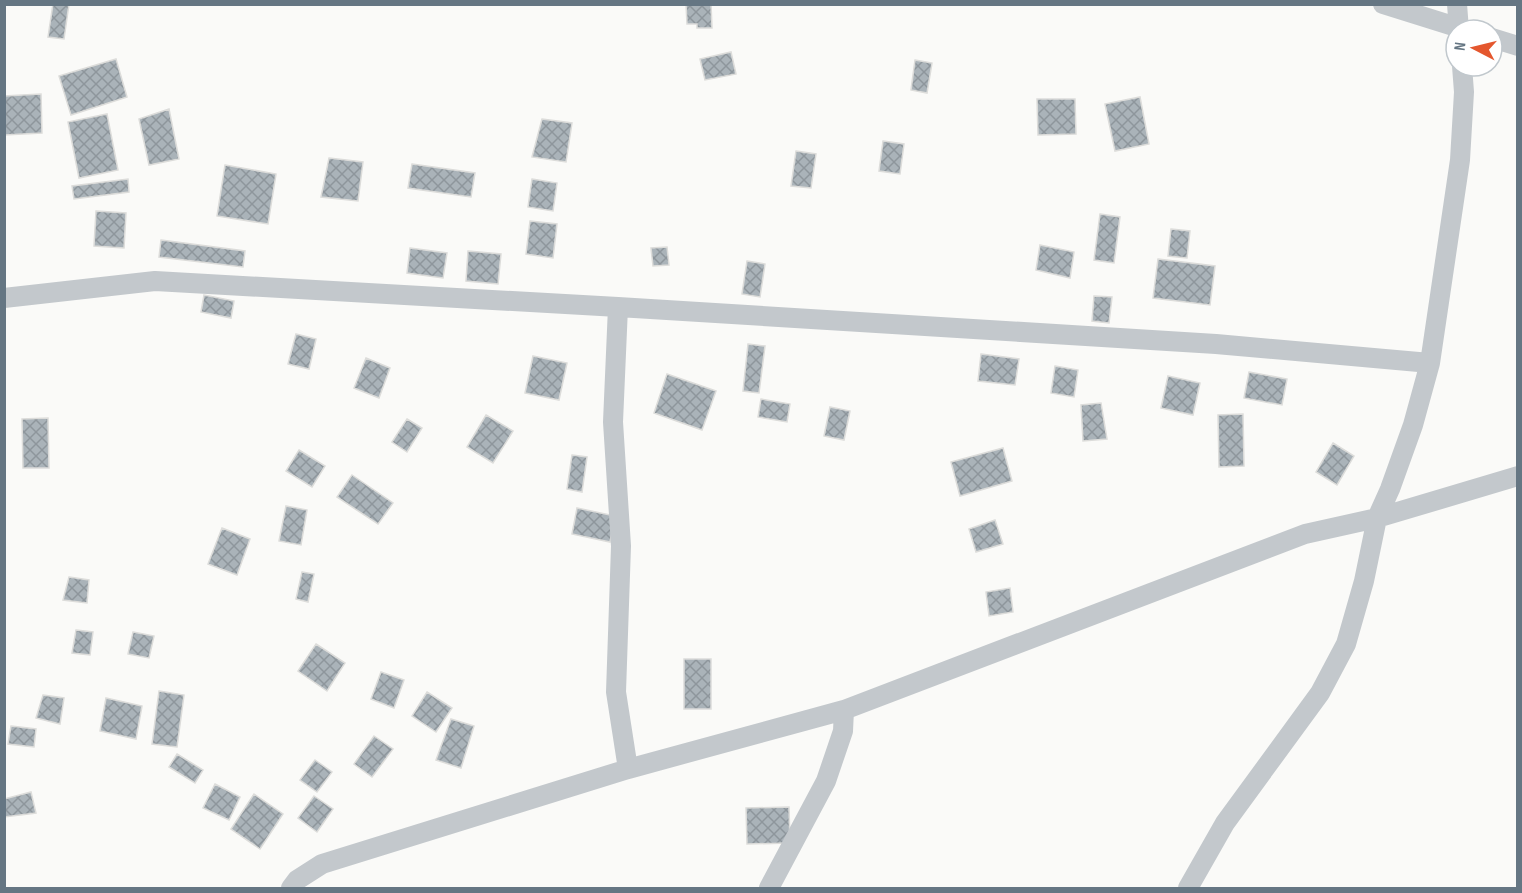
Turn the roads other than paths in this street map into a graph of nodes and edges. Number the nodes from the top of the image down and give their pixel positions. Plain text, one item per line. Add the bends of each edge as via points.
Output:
1 (1383, 4) edge
2 (1444, 23) edge
3 (1463, 78) edge
4 (4, 298) edge
5 (618, 307) junction
6 (1430, 363) junction
7 (1518, 476) edge
8 (1377, 518) junction
9 (844, 710) junction
10 (628, 769) junction
11 (291, 888) edge
12 (770, 888) edge
13 (1188, 888) edge

1 - 2 street
3 - 6 street via 1460,160
4 - 5 street via 155,281
5 - 6 street via 1216,344
5 - 10 street via 613,422 621,546 616,692
6 - 8 street via 1413,425
7 - 8 street
8 - 9 street via 1305,534
8 - 13 street via 1365,580 1346,644 1320,693 1225,823
9 - 10 street
9 - 12 street via 843,731 826,782
10 - 11 street via 322,864

